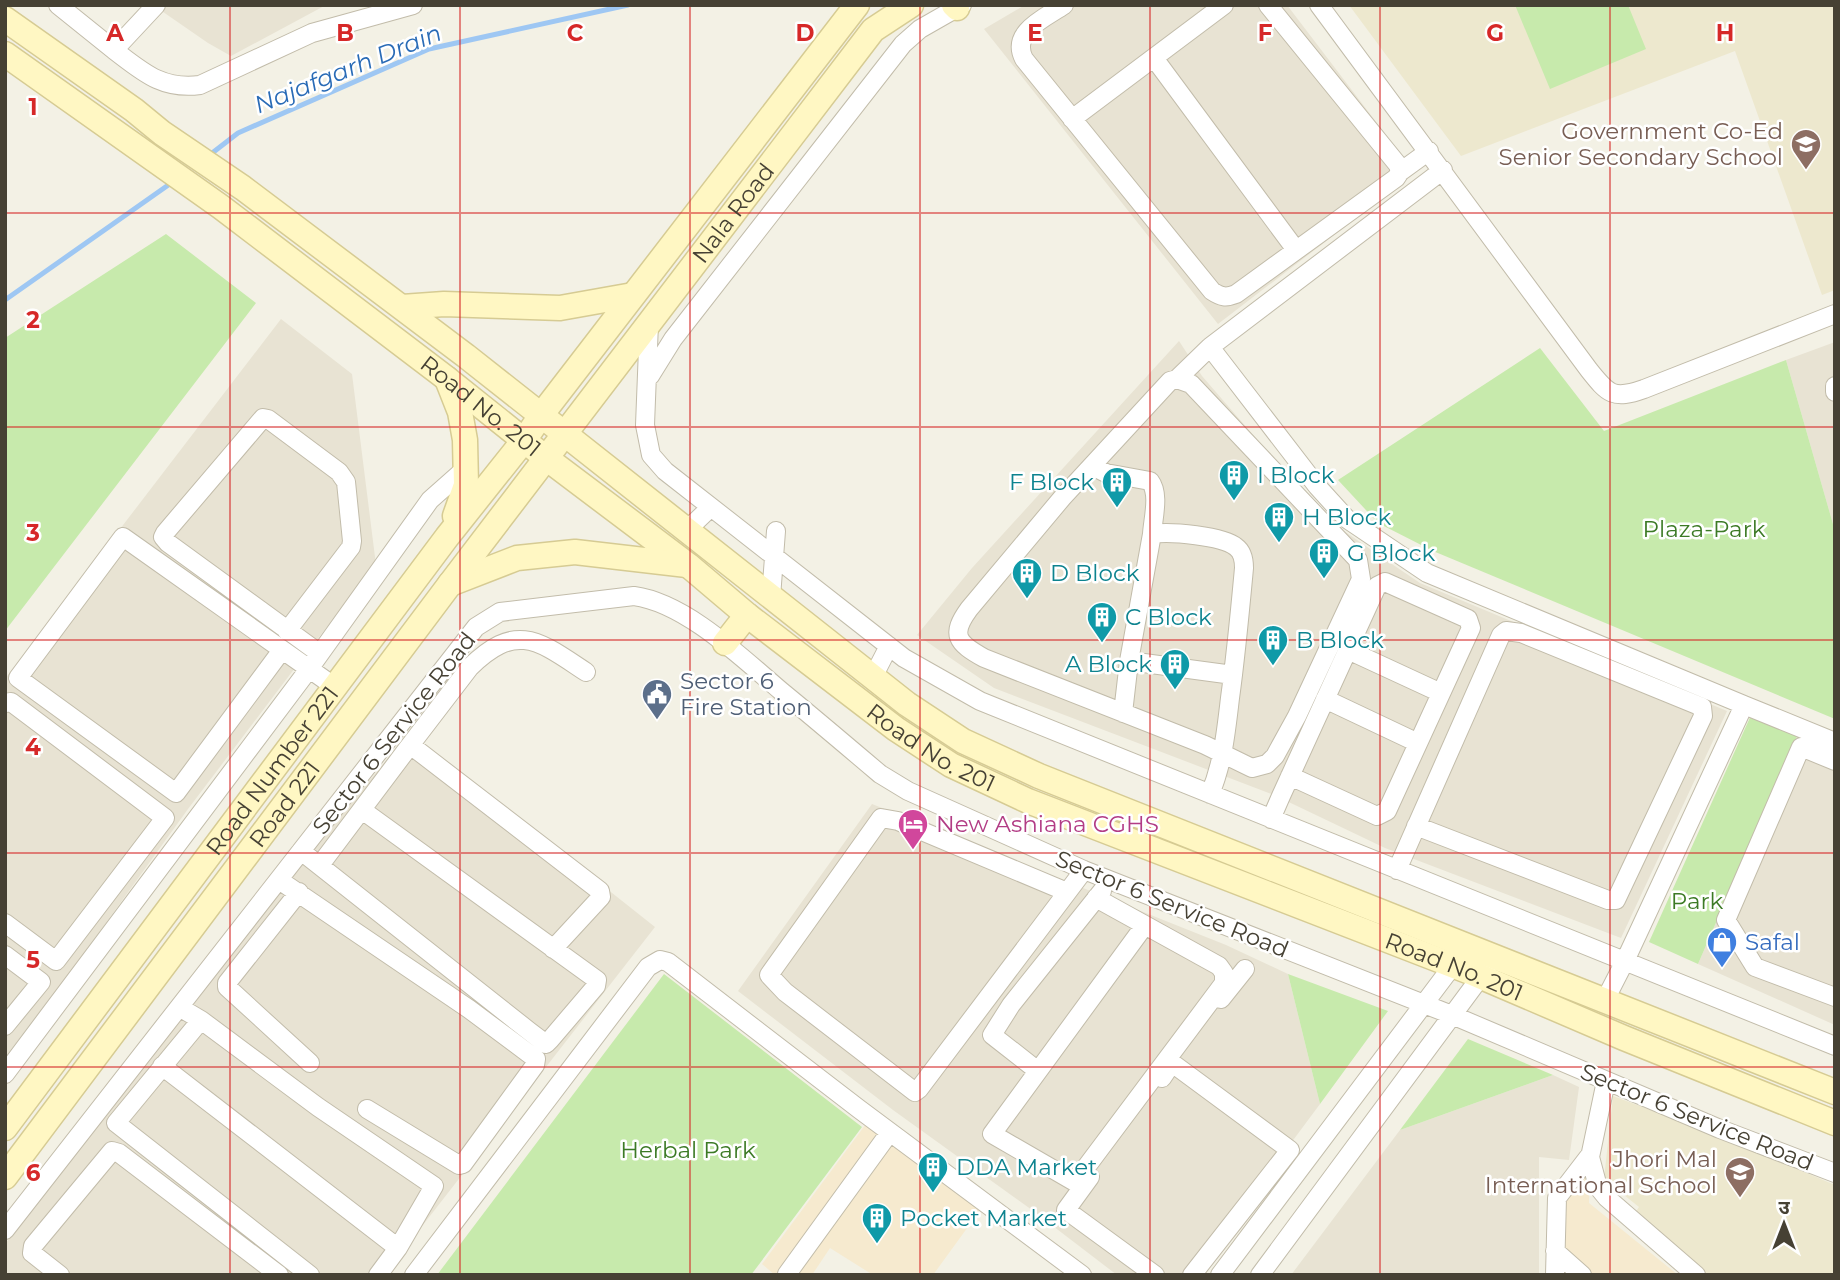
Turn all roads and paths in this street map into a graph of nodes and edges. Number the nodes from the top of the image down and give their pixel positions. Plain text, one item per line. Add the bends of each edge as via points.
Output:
1 (58, 5) edge
2 (156, 5) edge
3 (412, 5) edge
4 (856, 5) edge
5 (911, 5) edge
6 (1064, 5) edge
7 (1224, 5) edge
8 (1268, 5) edge
9 (1319, 5) edge
10 (958, 6) edge
11 (5, 19) edge
12 (114, 50) junction
13 (5, 54) edge
14 (1154, 58) junction
15 (1072, 118) junction
16 (1429, 151) junction
17 (1443, 170) junction
18 (1399, 172) junction
19 (1296, 250) junction
20 (634, 295) junction
21 (402, 307) junction
22 (1835, 314) edge
23 (649, 323) junction
24 (1210, 347) junction
25 (446, 378) junction
26 (648, 379) junction
27 (1177, 379) junction
28 (1835, 386) edge
29 (1835, 392) edge
30 (542, 414) junction
31 (565, 432) junction
32 (525, 439) junction
33 (546, 458) junction
34 (1092, 466) junction
35 (465, 469) junction
36 (711, 506) junction
37 (687, 530) junction
38 (776, 531) dead end
39 (1152, 534) junction
40 (447, 537) junction
41 (775, 557) junction
42 (688, 565) junction
43 (450, 584) junction
44 (771, 597) junction
45 (747, 615) junction
46 (287, 631) junction
47 (725, 643) junction
48 (889, 646) junction
49 (282, 650) junction
50 (1348, 650) junction
51 (319, 653) junction
52 (1129, 661) junction
53 (309, 668) junction
54 (586, 672) dead end
55 (1233, 675) junction
56 (873, 677) junction
57 (335, 687) junction
58 (1441, 693) junction
59 (1325, 699) junction
60 (5, 703) edge
61 (1744, 705) junction
62 (1122, 713) junction
63 (1835, 742) edge
64 (1418, 743) junction
65 (408, 748) junction
66 (1223, 754) junction
67 (1835, 761) edge
68 (1290, 776) junction
69 (1210, 794) junction
70 (362, 810) junction
71 (1271, 819) junction
72 (1416, 826) junction
73 (301, 851) junction
74 (320, 865) junction
75 (1084, 870) junction
76 (1397, 870) junction
77 (279, 880) junction
78 (1110, 880) junction
79 (299, 892) junction
80 (1067, 892) junction
81 (1096, 898) junction
82 (5, 923) edge
83 (1146, 925) junction
84 (77, 934) junction
85 (1467, 945) junction
86 (553, 949) junction
87 (99, 951) junction
88 (5, 956) edge
89 (1496, 956) junction
90 (1625, 961) junction
91 (1453, 966) junction
92 (1245, 969) dead end
93 (1481, 977) junction
94 (71, 988) junction
95 (1835, 997) edge
96 (1605, 1000) junction
97 (1425, 1005) junction
98 (96, 1006) junction
99 (179, 1007) junction
100 (1452, 1015) junction
101 (201, 1020) junction
102 (5, 1026) edge
103 (1835, 1046) edge
104 (310, 1063) dead end
105 (1172, 1063) junction
106 (162, 1066) junction
107 (7, 1069) edge
108 (1038, 1071) junction
109 (1606, 1081) junction
110 (1835, 1092) edge
111 (367, 1109) dead end
112 (1835, 1123) edge
113 (5, 1128) edge
114 (890, 1132) junction
115 (1590, 1155) junction
116 (1835, 1173) edge
117 (5, 1177) edge
118 (5, 1232) edge
119 (398, 1248) junction
120 (1210, 1251) junction
121 (1555, 1251) junction
122 (32, 1253) junction
123 (1224, 1270) edge
124 (788, 1274) edge
125 (60, 1275) edge
126 (279, 1275) edge
127 (310, 1275) edge
128 (378, 1275) edge
129 (414, 1275) edge
130 (1083, 1275) edge
131 (1155, 1275) edge
132 (1192, 1275) edge
133 (1260, 1275) edge
134 (1555, 1275) edge
135 (1582, 1275) edge
136 (1696, 1275) edge

1 - 12 street
2 - 12 street
3 - 12 street via 313,33 200,85 161,82
4 - 20 main road, Nala Road
5 - 23 main road, Nala Road via 873,30
6 - 15 street via 1024,33 1020,51
7 - 14 street
8 - 18 street via 1398,165
9 - 16 street
10 - 26 street via 903,44 673,339
11 - 21 main road, Road No. 201
13 - 25 main road, Road No. 201 via 221,207
14 - 15 street
14 - 19 street
15 - 19 street via 1219,296 1236,294
16 - 17 street
16 - 18 street
17 - 22 street via 1589,370 1614,395 1635,392
17 - 24 street
18 - 19 street
20 - 21 main road via 561,308
20 - 30 main road, Nala Road
21 - 30 main road, Road No. 201
23 - 26 street
23 - 31 main road, Nala Road
24 - 27 street
24 - 61 street via 1317,486 1347,519 1390,550 1427,573
25 - 32 main road, Road No. 201
25 - 35 main road via 460,412
26 - 36 street via 644,408 651,455
27 - 34 street via 1170,381
27 - 66 street via 1191,384 1361,569 1362,579 1275,757 1252,768
28 - 29 street
30 - 31 main road, Road No. 201
30 - 32 main road, Road Number 221
31 - 33 main road, Road 221
31 - 37 main road, Road No. 201
32 - 33 main road, Road No. 201
32 - 40 main road, Road Number 221
33 - 42 main road, Road No. 201
33 - 43 main road, Road 221
34 - 39 street via 1150,481 1155,498
34 - 62 street via 977,599 958,624 957,634 984,658
35 - 40 main road via 466,485
35 - 51 street via 430,500
36 - 37 street
36 - 41 street
37 - 44 main road, Road No. 201
38 - 41 street
39 - 52 street
39 - 55 street via 1225,541 1242,553
40 - 57 main road, Road Number 221
41 - 44 street
41 - 48 street
42 - 43 main road via 575,552 517,558
42 - 45 main road, Road No. 201
43 - 117 main road, Road 221
44 - 56 main road, Road No. 201
45 - 47 main road
45 - 91 main road, Road No. 201 via 896,729 951,765 1028,801
46 - 46 street via 163,537 263,418 339,472 346,482 351,547
46 - 51 street
47 - 73 street, Sector 6 Service Road via 689,618 645,597 500,612 467,637
47 - 75 street, Sector 6 Service Road via 891,782
48 - 56 street
48 - 69 street via 979,701
49 - 49 street via 123,537 18,678 176,793
49 - 53 street
50 - 58 street
50 - 58 street via 1381,583 1468,618 1471,628
50 - 59 street
51 - 53 street
52 - 55 street
52 - 62 street
53 - 57 street
53 - 87 street
54 - 65 street via 546,645 514,640 500,645 470,667
55 - 66 street
56 - 85 main road, Road No. 201 via 963,741 1006,761
57 - 98 main road, Road Number 221
58 - 64 street
59 - 64 street
59 - 68 street
60 - 84 street via 11,702 165,818
61 - 63 street
61 - 90 street
62 - 66 street
64 - 68 street via 1383,815
65 - 70 street
65 - 86 street via 416,748 600,891 601,897
66 - 69 street
67 - 95 street via 1801,747 1726,920 1755,967
68 - 71 street
69 - 71 street
70 - 74 street
70 - 86 street
71 - 76 street
72 - 72 street via 1506,631 1702,707 1703,716 1616,900
72 - 76 street
73 - 74 street
73 - 77 street, Sector 6 Service Road
74 - 86 street via 546,1044 597,983
75 - 78 street, Sector 6 Service Road
75 - 80 street
76 - 90 street
77 - 79 street
77 - 99 street, Sector 6 Service Road
78 - 81 street
78 - 97 street, Sector 6 Service Road
79 - 104 street via 227,987
79 - 111 street via 536,1059 459,1166
80 - 80 street via 915,1092 769,975 881,818
81 - 83 street
81 - 108 street via 992,1035
82 - 84 street via 56,961
83 - 108 street
83 - 108 street via 1219,966 1224,983 1075,1182 992,1134
84 - 87 street
85 - 89 main road, Road No. 201
85 - 91 street
87 - 94 street
88 - 102 street via 41,982
89 - 93 street
89 - 96 main road, Road No. 201
90 - 96 street
90 - 103 street
91 - 93 main road, Road No. 201
91 - 97 street
92 - 105 street
93 - 100 street
93 - 112 main road, Road No. 201
94 - 98 street
94 - 107 street
96 - 110 main road, Road No. 201
97 - 100 street, Sector 6 Service Road
97 - 123 street
98 - 113 main road, Road Number 221
99 - 101 street
99 - 118 street, Sector 6 Service Road
100 - 109 street, Sector 6 Service Road
100 - 133 street
101 - 106 street
101 - 119 street via 433,1186
105 - 120 street via 1290,1150
105 - 131 street via 1066,1210
106 - 119 street
106 - 127 street via 117,1120 117,1126
109 - 115 street
109 - 116 street, Sector 6 Service Road
114 - 124 street
114 - 129 street via 660,960 648,967
114 - 130 street
115 - 121 street via 1557,1198
115 - 136 street via 1598,1187 1607,1198
118 - 122 street
119 - 128 street
120 - 123 street
120 - 132 street
121 - 134 street
121 - 135 street
122 - 125 street
122 - 126 street via 33,1246 112,1151

